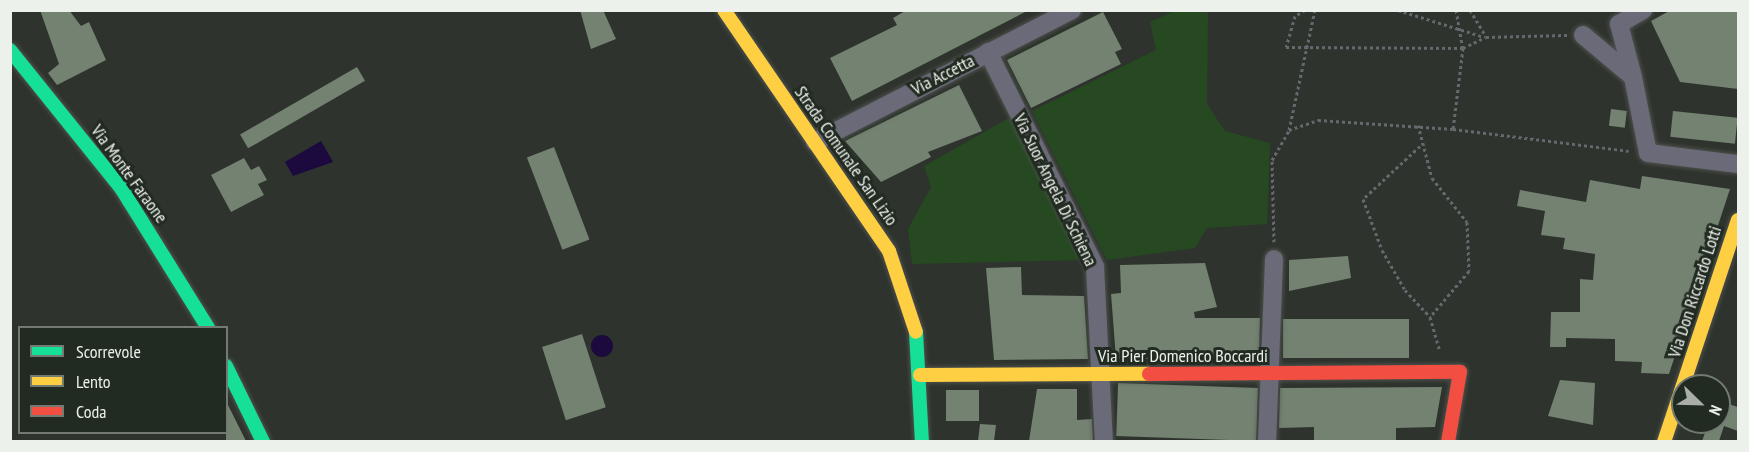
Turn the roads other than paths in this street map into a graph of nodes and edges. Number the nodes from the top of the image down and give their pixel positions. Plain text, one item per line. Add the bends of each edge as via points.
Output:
1 (724, 10) edge
2 (1072, 10) edge
3 (1643, 10) edge
4 (1583, 35) road end
5 (10, 50) edge
6 (988, 52) junction
7 (1633, 77) junction
8 (815, 142) junction
9 (1738, 164) edge
10 (1738, 222) edge
11 (1274, 259) road end
12 (207, 326) edge
13 (228, 370) edge
14 (1271, 373) junction
15 (920, 375) junction
16 (1101, 375) junction
17 (262, 441) edge
18 (922, 441) edge
19 (1104, 441) edge
20 (1267, 441) edge
21 (1448, 441) edge
22 (1664, 441) edge

1 - 8 street, Strada Comunale San Lizio
2 - 6 street, Via Accetta
3 - 7 street via 1619,24
4 - 7 street
5 - 12 street, Via Monte Faraone via 122,188
6 - 8 street, Via Accetta
6 - 16 street, Via Suor Angela Di Schiena via 1095,267
7 - 9 street via 1648,153
8 - 15 street, Strada Comunale San Lizio via 889,251 916,333
10 - 22 street, Via Don Riccardo Lotti
11 - 14 street
13 - 17 street
14 - 16 street, Via Pier Domenico Boccardi
14 - 20 street
14 - 21 street, Via Pier Domenico Boccardi via 1460,372
15 - 16 street, Via Pier Domenico Boccardi
15 - 18 street, Strada Comunale San Lizio
16 - 19 street, Via Suor Angela Di Schiena

